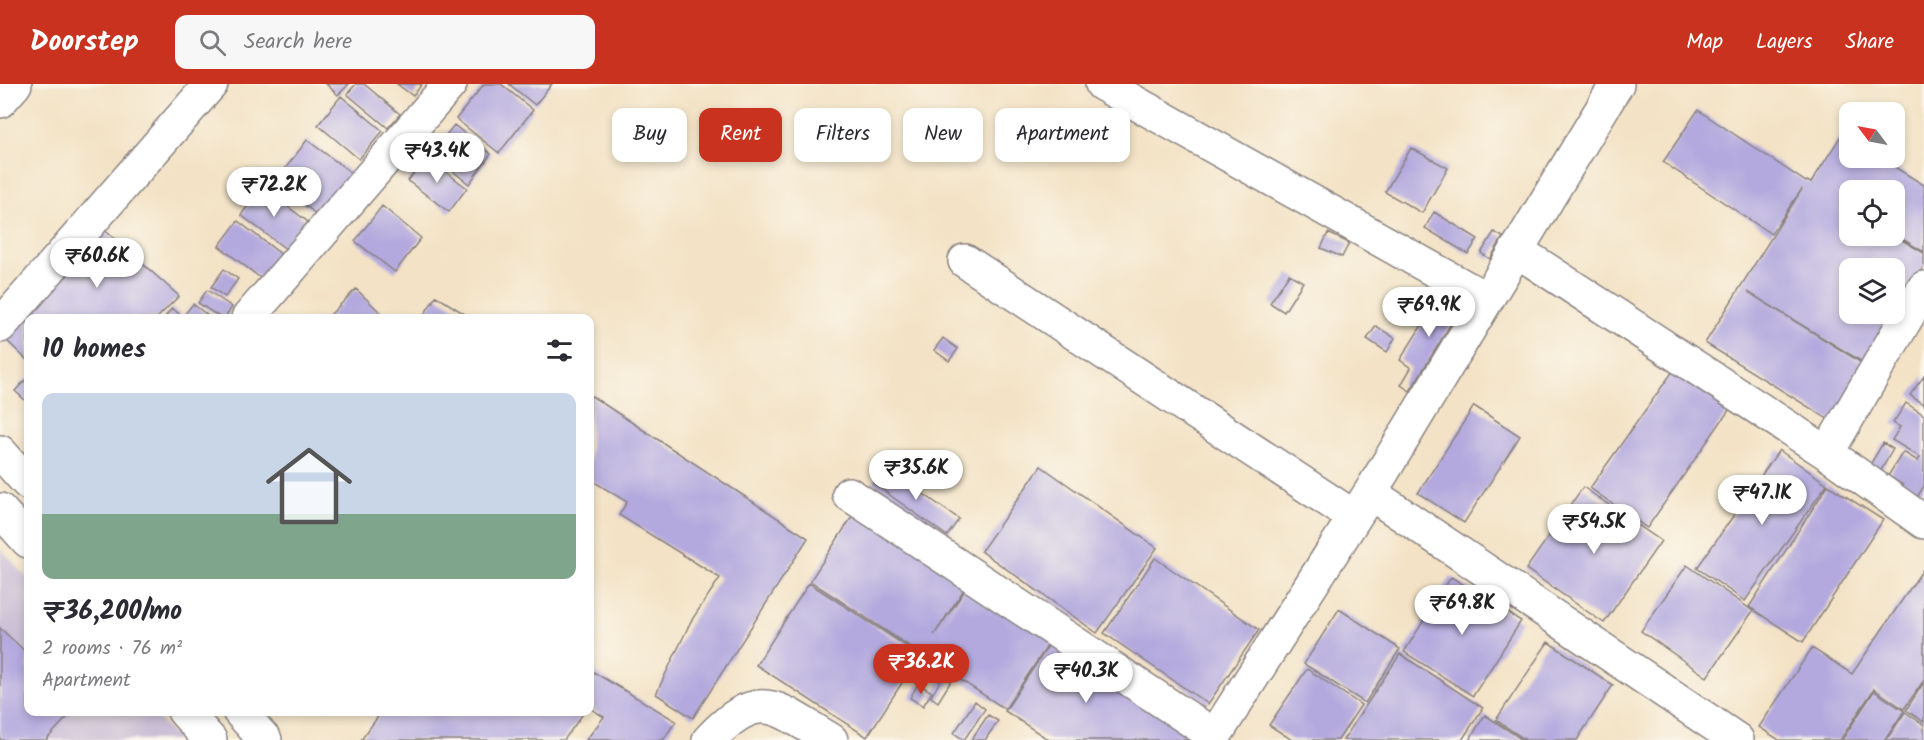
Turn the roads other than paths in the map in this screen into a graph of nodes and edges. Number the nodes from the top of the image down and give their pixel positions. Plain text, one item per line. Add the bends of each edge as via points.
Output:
1 (15, 84) edge
2 (211, 84) edge
3 (450, 84) edge
4 (1102, 84) edge
5 (1617, 84) edge
6 (0, 101) edge
7 (1516, 250) junction
8 (965, 261) dead end
9 (1924, 288) edge
10 (1486, 299) junction
11 (251, 314) edge
12 (0, 326) edge
13 (0, 452) edge
14 (1827, 453) junction
15 (24, 479) edge
16 (849, 494) dead end
17 (1362, 505) junction
18 (1924, 522) edge
19 (188, 716) edge
20 (243, 716) edge
21 (1214, 738) edge
22 (210, 740) edge
23 (265, 740) edge
24 (709, 740) edge
25 (831, 740) edge
26 (1737, 740) edge

1 - 6 street
2 - 12 street
3 - 11 street
4 - 10 street
5 - 7 street
7 - 10 street
7 - 14 street
8 - 17 street
9 - 14 street
10 - 17 street
13 - 15 street
14 - 18 street
16 - 21 street
17 - 21 street
17 - 26 street
19 - 22 street
20 - 23 street
24 - 25 street via 723,725 763,705 783,711

